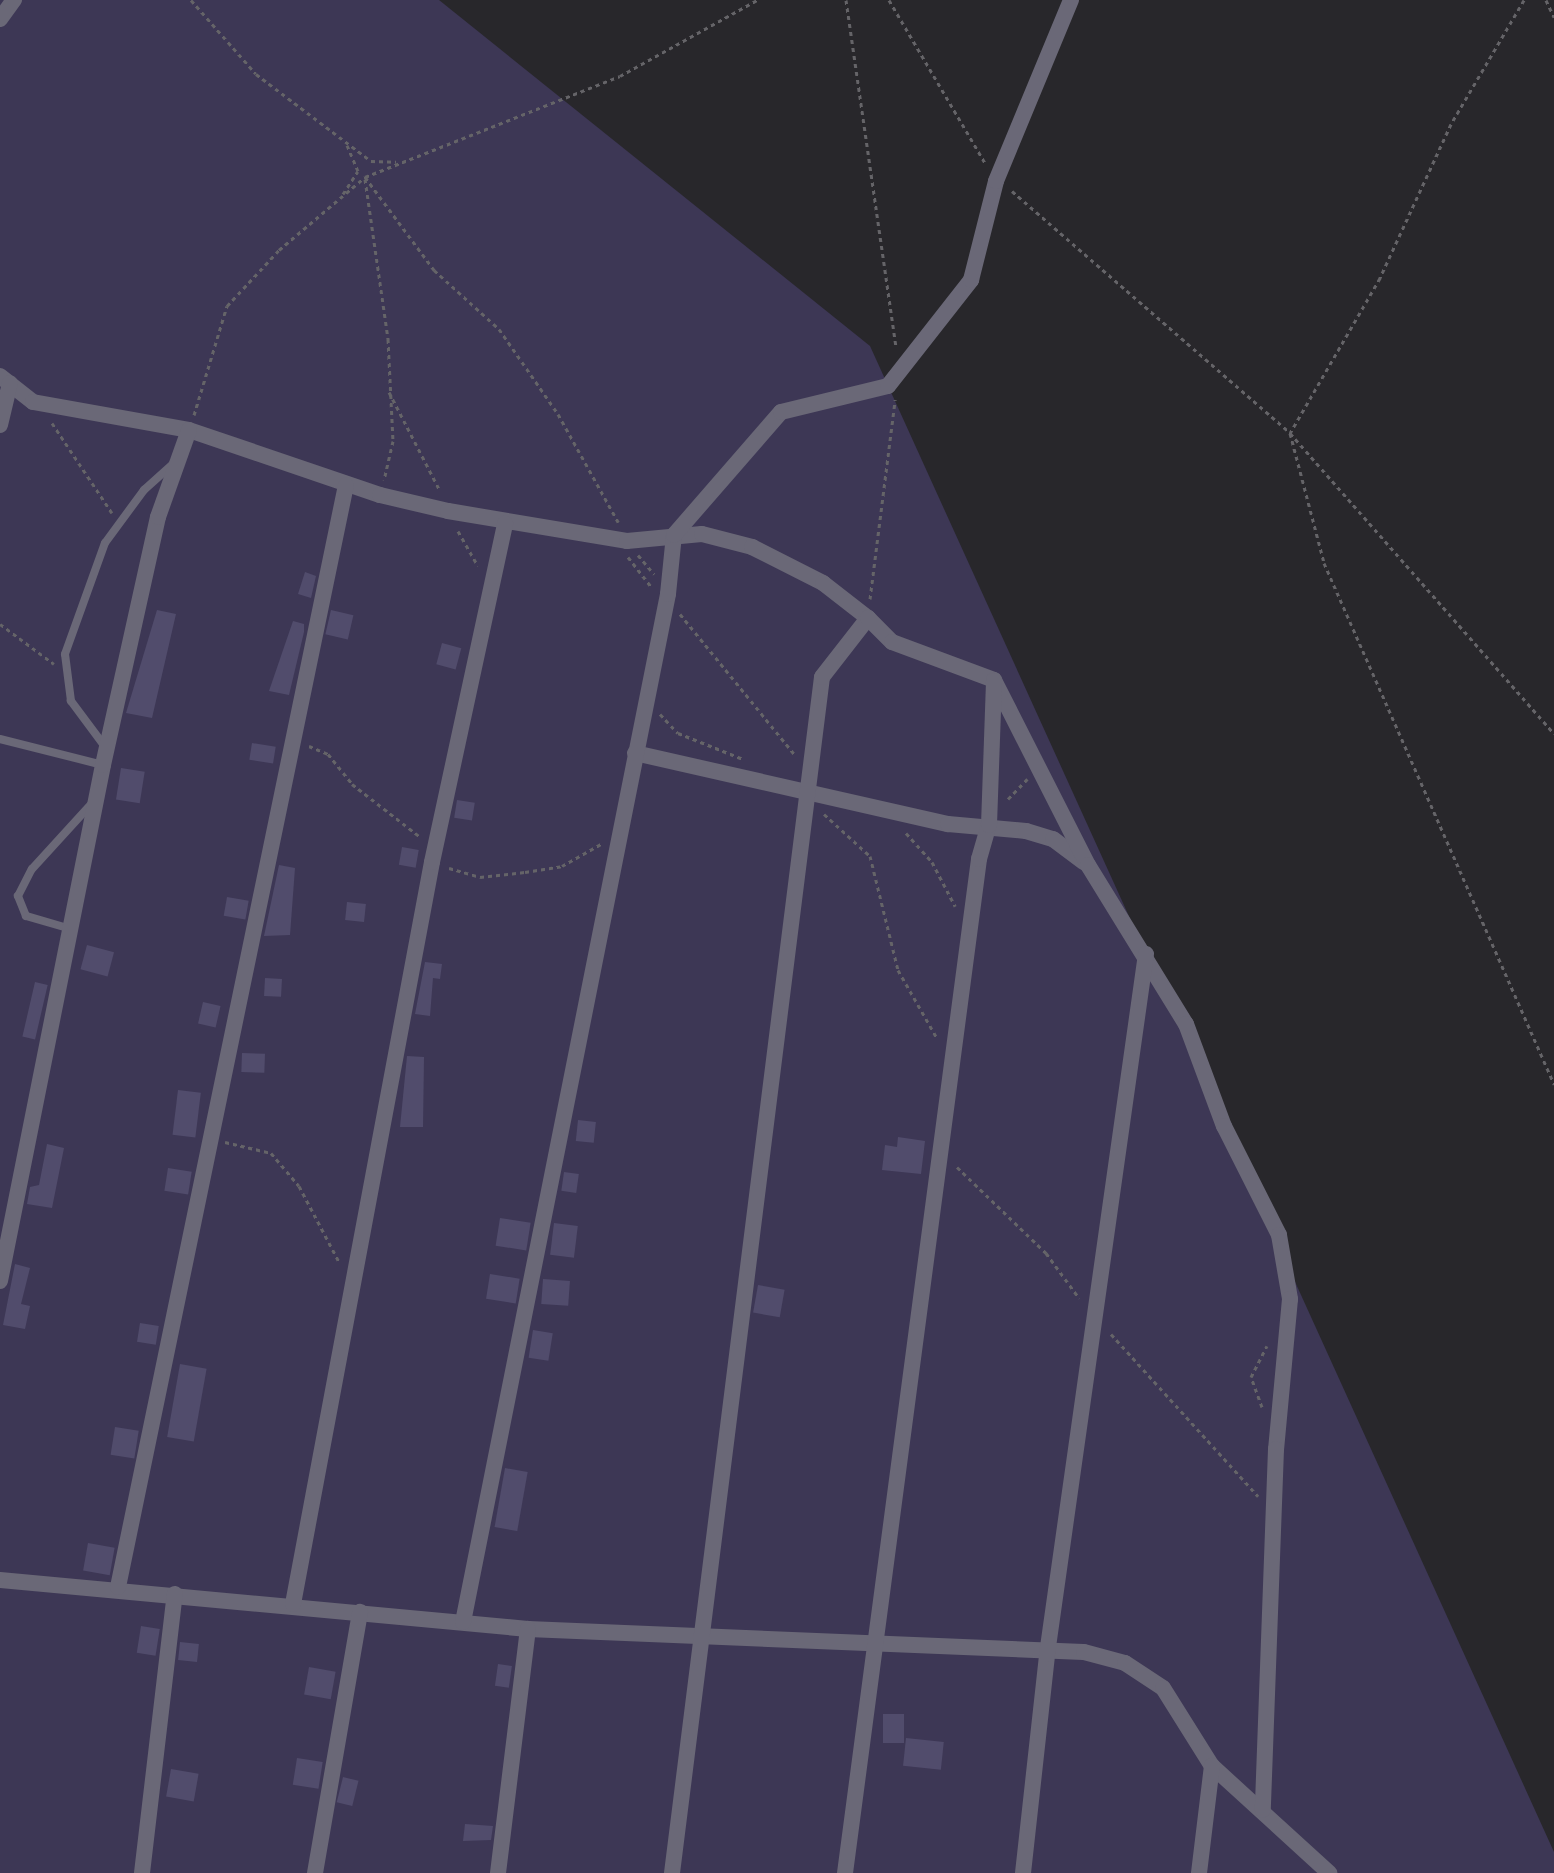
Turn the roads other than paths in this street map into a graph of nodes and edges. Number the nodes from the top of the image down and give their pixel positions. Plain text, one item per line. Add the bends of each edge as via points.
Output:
1 (14, 0) edge
2 (1071, 0) edge
3 (0, 19) edge
4 (5, 380) edge
5 (0, 425) edge
6 (189, 430) junction
7 (178, 460) junction
8 (346, 485) junction
9 (505, 524) junction
10 (674, 535) junction
11 (868, 618) junction
12 (994, 680) junction
13 (0, 739) edge
14 (635, 753) junction
15 (104, 757) junction
16 (810, 795) junction
17 (97, 798) junction
18 (989, 825) junction
19 (1088, 865) junction
20 (73, 930) junction
21 (1146, 954) junction
22 (0, 1281) edge
23 (0, 1580) edge
24 (118, 1587) junction
25 (175, 1594) junction
26 (293, 1604) junction
27 (360, 1612) junction
28 (463, 1622) junction
29 (528, 1629) junction
30 (700, 1636) junction
31 (879, 1643) junction
32 (1047, 1654) junction
33 (1212, 1766) junction
34 (1263, 1810) junction
35 (142, 1873) edge
36 (315, 1873) edge
37 (498, 1873) edge
38 (672, 1873) edge
39 (845, 1873) edge
40 (1023, 1873) edge
41 (1199, 1873) edge
42 (1329, 1873) edge

1 - 3 street
2 - 10 street via 996,181 971,280 888,386 781,412
4 - 5 street
4 - 6 street via 33,402
6 - 7 street
6 - 8 street
7 - 15 street via 158,517
7 - 15 lane via 144,490 96,564 65,654 71,701
8 - 9 street
8 - 24 street
9 - 10 street via 627,541
9 - 26 street via 434,853
10 - 11 street via 702,534 752,547 823,583
10 - 14 street via 668,594
11 - 12 street via 892,642
11 - 16 street via 822,677
12 - 18 street
12 - 19 street
13 - 15 lane
14 - 16 street
14 - 28 street
15 - 17 street
16 - 18 street via 948,824
16 - 30 street
17 - 20 street
17 - 20 lane via 32,869 18,896 26,916
18 - 19 street via 1053,839
18 - 31 street via 954,1055
19 - 21 street
20 - 22 street
21 - 32 street
21 - 34 street via 1186,1024 1224,1126 1279,1235 1290,1299 1276,1449
23 - 24 street
24 - 25 street
25 - 26 street
25 - 35 street
26 - 27 street
27 - 28 street
27 - 36 street
28 - 29 street
29 - 30 street
29 - 37 street
30 - 31 street
30 - 38 street
31 - 32 street
31 - 39 street
32 - 33 street via 1084,1652 1125,1663 1163,1688
32 - 40 street
33 - 34 street
33 - 41 street
34 - 42 street

